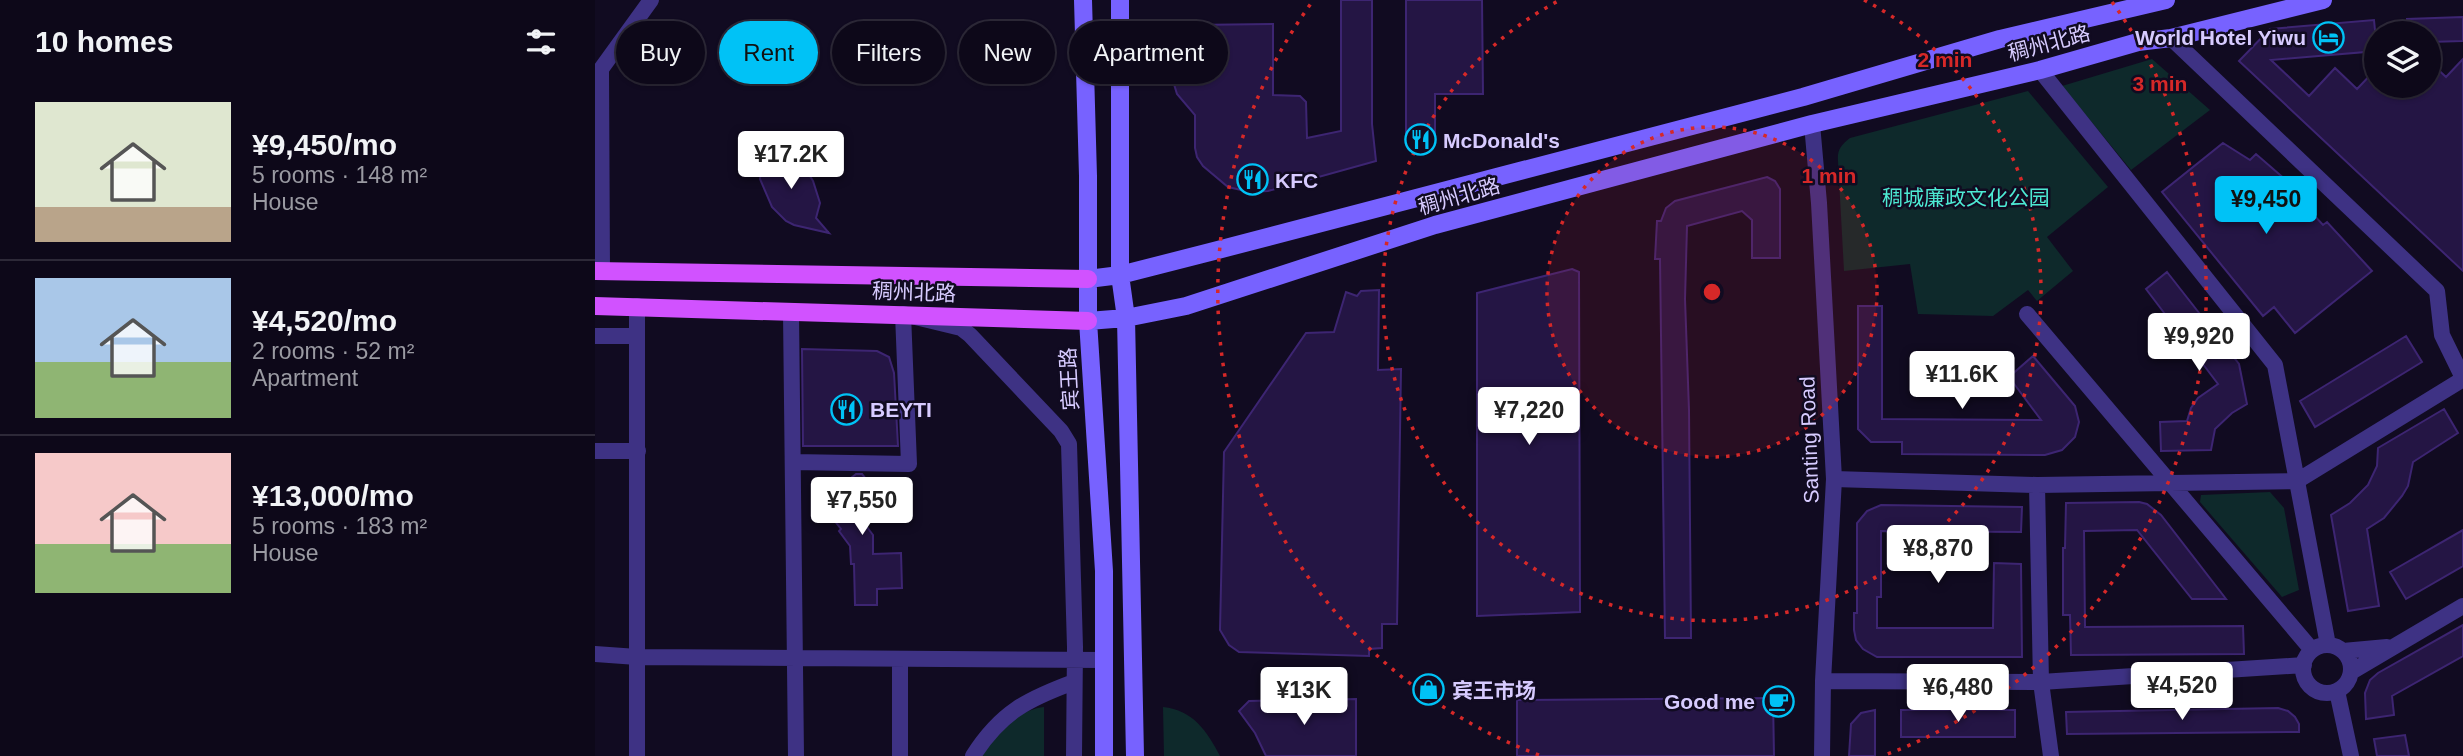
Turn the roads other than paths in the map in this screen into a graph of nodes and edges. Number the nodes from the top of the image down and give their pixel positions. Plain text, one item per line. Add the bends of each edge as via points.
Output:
1 (651, 0) edge
2 (1083, 0) edge
3 (1120, 0) edge
4 (2166, 0) edge
5 (2323, 0) edge
6 (2171, 38) junction
7 (598, 69) edge
8 (2040, 70) junction
9 (1812, 124) junction
10 (598, 271) edge
11 (1120, 275) junction
12 (1088, 279) junction
13 (595, 306) edge
14 (637, 306) junction
15 (791, 313) junction
16 (902, 314) junction
17 (2027, 314) dead end
18 (1126, 318) junction
19 (1089, 321) junction
20 (595, 336) edge
21 (637, 336) junction
22 (2463, 378) edge
23 (595, 451) edge
24 (638, 451) junction
25 (793, 462) junction
26 (1834, 479) junction
27 (2297, 481) junction
28 (2169, 483) junction
29 (2037, 485) junction
30 (2463, 606) edge
31 (2393, 646) junction
32 (2336, 648) junction
33 (595, 654) edge
34 (637, 657) junction
35 (795, 658) junction
36 (2308, 658) junction
37 (900, 659) junction
38 (1076, 660) junction
39 (1104, 660) junction
40 (2351, 673) junction
41 (1823, 681) junction
42 (2041, 681) junction
43 (1075, 682) junction
44 (2337, 691) junction
45 (637, 756) edge
46 (796, 756) edge
47 (900, 756) edge
48 (973, 756) edge
49 (1074, 756) edge
50 (1104, 756) edge
51 (1135, 756) edge
52 (1822, 756) edge
53 (2051, 756) edge
54 (2351, 756) edge

1 - 7 street
2 - 12 main road, 宾王路
3 - 11 main road
4 - 11 main road, 稠州北路 via 2000,39 1803,97
5 - 6 main road, 稠州北路
6 - 8 main road, 稠州北路
6 - 22 street via 2437,291 2442,335
7 - 10 street
8 - 9 main road, 稠州北路
8 - 27 street via 2275,365
9 - 18 main road, 稠州北路 via 1435,225 1186,306
9 - 26 street, Santing Road
10 - 12 main road, 稠州北路
11 - 12 main road, 稠州北路
11 - 18 main road
12 - 19 main road, 宾王路
13 - 14 main road, 稠州北路
14 - 15 main road, 稠州北路
14 - 21 street
15 - 16 main road, 稠州北路
15 - 25 street
16 - 19 main road, 稠州北路
16 - 25 street via 909,464
16 - 38 street via 961,328 1066,438
17 - 28 street
18 - 19 main road, 稠州北路
18 - 51 main road
19 - 39 main road, 宾王路 via 1104,571
20 - 21 street
21 - 24 street
22 - 27 street
23 - 24 street
24 - 34 street
25 - 35 street
26 - 29 street
26 - 41 street, Santing Road
27 - 28 street
27 - 32 street
28 - 29 street
28 - 36 street
29 - 42 street
30 - 31 street
31 - 32 street
31 - 40 street
32 - 36 street
32 - 40 street via 2351,665
33 - 34 street
34 - 35 street
34 - 45 street
35 - 37 street
35 - 46 street
36 - 42 street
36 - 44 street via 2304,673 2310,686 2323,693
37 - 38 street
37 - 47 street
38 - 39 street
38 - 43 street
39 - 50 main road, 宾王路
40 - 44 street
41 - 42 street
41 - 52 street, Santing Road
42 - 53 street
43 - 48 street via 1023,703
43 - 49 street
44 - 54 street

